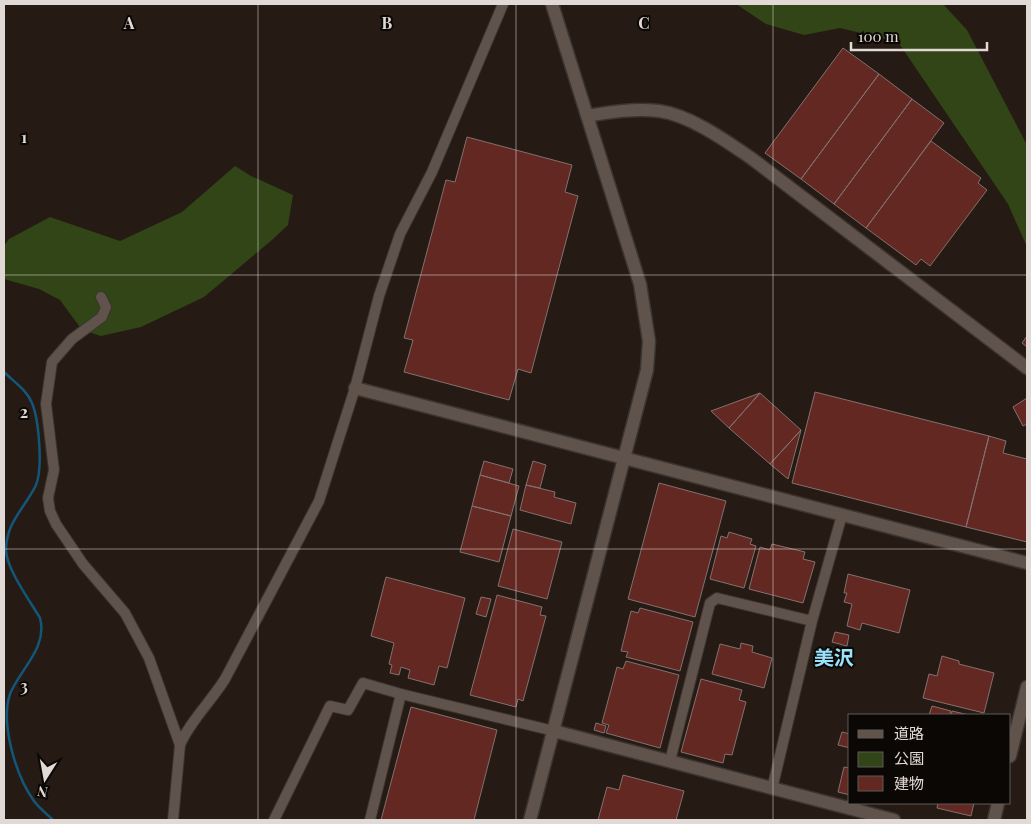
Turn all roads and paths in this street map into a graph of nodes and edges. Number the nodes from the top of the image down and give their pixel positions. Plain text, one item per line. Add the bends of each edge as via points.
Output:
1 (503, 4) edge
2 (552, 4) edge
3 (587, 116) junction
4 (101, 297) dead end
5 (1027, 368) edge
6 (355, 388) junction
7 (624, 458) junction
8 (842, 515) junction
9 (1027, 563) edge
10 (812, 621) junction
11 (1027, 686) edge
12 (401, 694) junction
13 (554, 730) junction
14 (180, 745) junction
15 (1011, 752) edge
16 (670, 761) junction
17 (772, 789) junction
18 (998, 804) edge
19 (172, 820) edge
20 (274, 820) edge
21 (370, 820) edge
22 (530, 820) edge
23 (894, 820) edge
24 (994, 820) edge

1 - 6 street via 432,172 400,234 379,296
2 - 3 street
3 - 5 street via 624,110 661,111 707,128
3 - 7 street via 640,284 649,341 647,370
4 - 14 street via 106,307 102,318 72,339 52,362 46,404 54,470 48,498 50,511 83,564 126,613 149,658
6 - 7 street
6 - 14 street via 319,501 225,679 184,734
7 - 8 street
7 - 13 street
8 - 9 street
8 - 10 street
10 - 16 street via 717,598 710,604
10 - 17 street
11 - 15 street
12 - 13 street
12 - 20 street via 364,683 348,710 330,706
12 - 21 street
13 - 16 street
13 - 22 street
14 - 19 street
16 - 17 street
17 - 23 street
18 - 24 street

